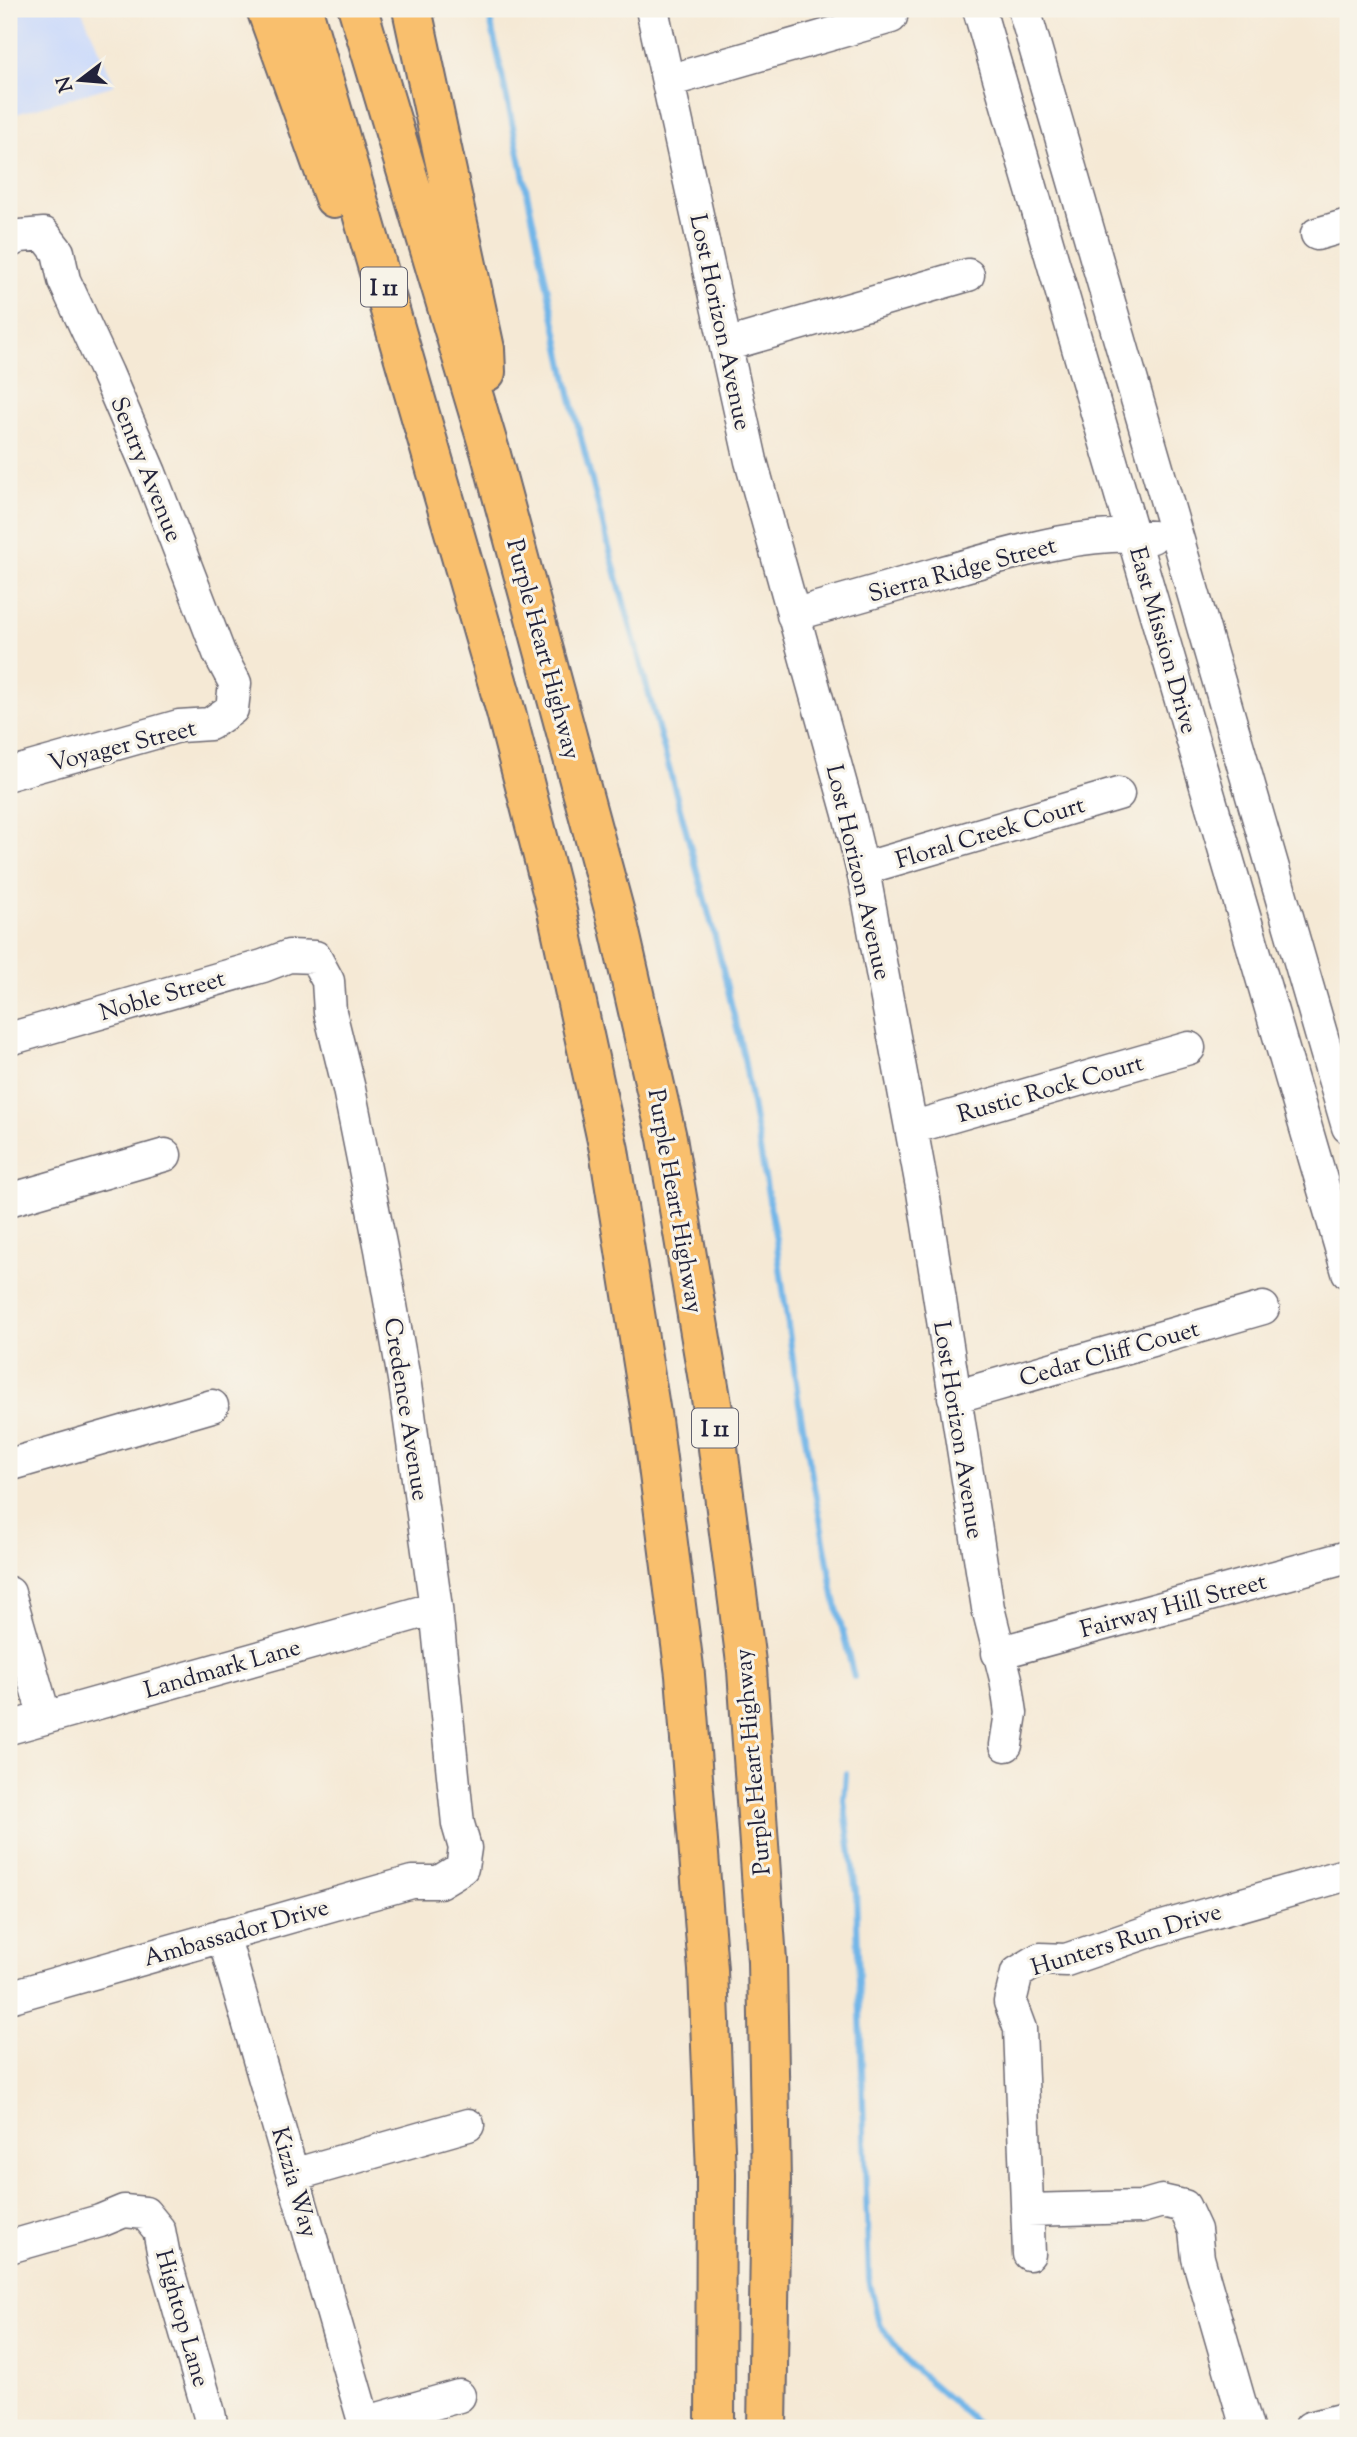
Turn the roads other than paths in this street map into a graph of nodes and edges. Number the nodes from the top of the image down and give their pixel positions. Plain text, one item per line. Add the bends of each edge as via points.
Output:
1 (266, 9) edge
2 (303, 9) edge
3 (358, 9) edge
4 (412, 9) edge
5 (652, 9) edge
6 (979, 9) edge
7 (1024, 9) edge
8 (891, 17) dead end
9 (668, 81) junction
10 (1348, 225) edge
11 (1317, 234) dead end
12 (9, 242) edge
13 (968, 275) dead end
14 (726, 345) junction
15 (490, 451) junction
16 (1134, 534) junction
17 (465, 566) junction
18 (793, 615) junction
19 (232, 709) joint
20 (9, 774) edge
21 (1251, 787) junction
22 (1118, 794) dead end
23 (862, 869) junction
24 (315, 957) joint
25 (9, 1039) edge
26 (1189, 1048) dead end
27 (1348, 1127) edge
28 (911, 1128) junction
29 (166, 1155) dead end
30 (9, 1200) edge
31 (1348, 1272) edge
32 (1263, 1308) dead end
33 (954, 1397) junction
34 (212, 1406) dead end
35 (9, 1465) edge
36 (1348, 1557) edge
37 (9, 1593) edge
38 (436, 1608) junction
39 (998, 1653) junction
40 (45, 1718) junction
41 (9, 1728) edge
42 (1006, 1745) dead end
43 (461, 1868) joint
44 (1348, 1874) edge
45 (223, 1935) junction
46 (9, 1997) edge
47 (468, 2125) dead end
48 (293, 2175) junction
49 (1027, 2210) junction
50 (9, 2247) edge
51 (1029, 2254) dead end
52 (459, 2396) dead end
53 (1348, 2417) edge
54 (365, 2426) edge
55 (212, 2428) edge
56 (715, 2428) edge
57 (767, 2428) edge
58 (1247, 2428) edge
59 (1310, 2428) edge

1 - 17 highway
2 - 17 highway, I 11
3 - 15 highway, Purple Heart Highway / I 11
4 - 15 highway via 485,349
5 - 9 street, Lost Horizon Avenue
6 - 16 street, East Mission Drive
7 - 21 street, East Mission Drive
8 - 9 street
9 - 14 street, Lost Horizon Avenue
10 - 11 street
12 - 19 street, Sentry Avenue via 44,234 58,251 64,280 150,473 219,653 235,683
13 - 14 street
14 - 18 street, Lost Horizon Avenue via 751,461
15 - 57 highway, Purple Heart Highway / I 11 via 622,941 667,1138 715,1424 747,1670 767,1961 771,2182
16 - 18 street, Sierra Ridge Street via 1006,555
16 - 21 street via 1155,537 1170,560 1223,738
16 - 31 street, East Mission Drive
17 - 56 highway, I 11 via 557,911 609,1150 652,1420 685,1675 708,1970 716,2172
18 - 23 street, Lost Horizon Avenue
19 - 20 street, Voyager Street via 210,724 179,726
21 - 27 street, East Mission Drive
22 - 23 street, Floral Creek Court
23 - 28 street, Lost Horizon Avenue
24 - 25 street, Noble Street via 289,957
24 - 38 street, Credence Avenue via 328,981 330,1012 381,1249
26 - 28 street, Rustic Rock Court
28 - 33 street, Lost Horizon Avenue
29 - 30 street
32 - 33 street, Cedar Cliff Couet
33 - 39 street, Lost Horizon Avenue
34 - 35 street
36 - 39 street, Fairway Hill Street
37 - 40 street
38 - 40 street, Landmark Lane
38 - 43 street, Credence Avenue via 458,1824 465,1848
39 - 42 street, Lost Horizon Avenue via 1011,1713
40 - 41 street, Landmark Lane
43 - 45 street, Ambassador Drive via 439,1882 412,1882
44 - 49 street, Hunters Run Drive via 1066,1960 1040,1959 1017,1973 1010,2002 1020,2029
45 - 46 street, Ambassador Drive
45 - 48 street, Kizzia Way
47 - 48 street
48 - 54 street, Kizzia Way
49 - 51 street, Hunters Run Drive
49 - 58 street via 1141,2207 1162,2201 1184,2206 1195,2230 1198,2258
50 - 55 street, Hightop Lane via 124,2211 145,2213 159,2230
52 - 54 street
53 - 59 street

